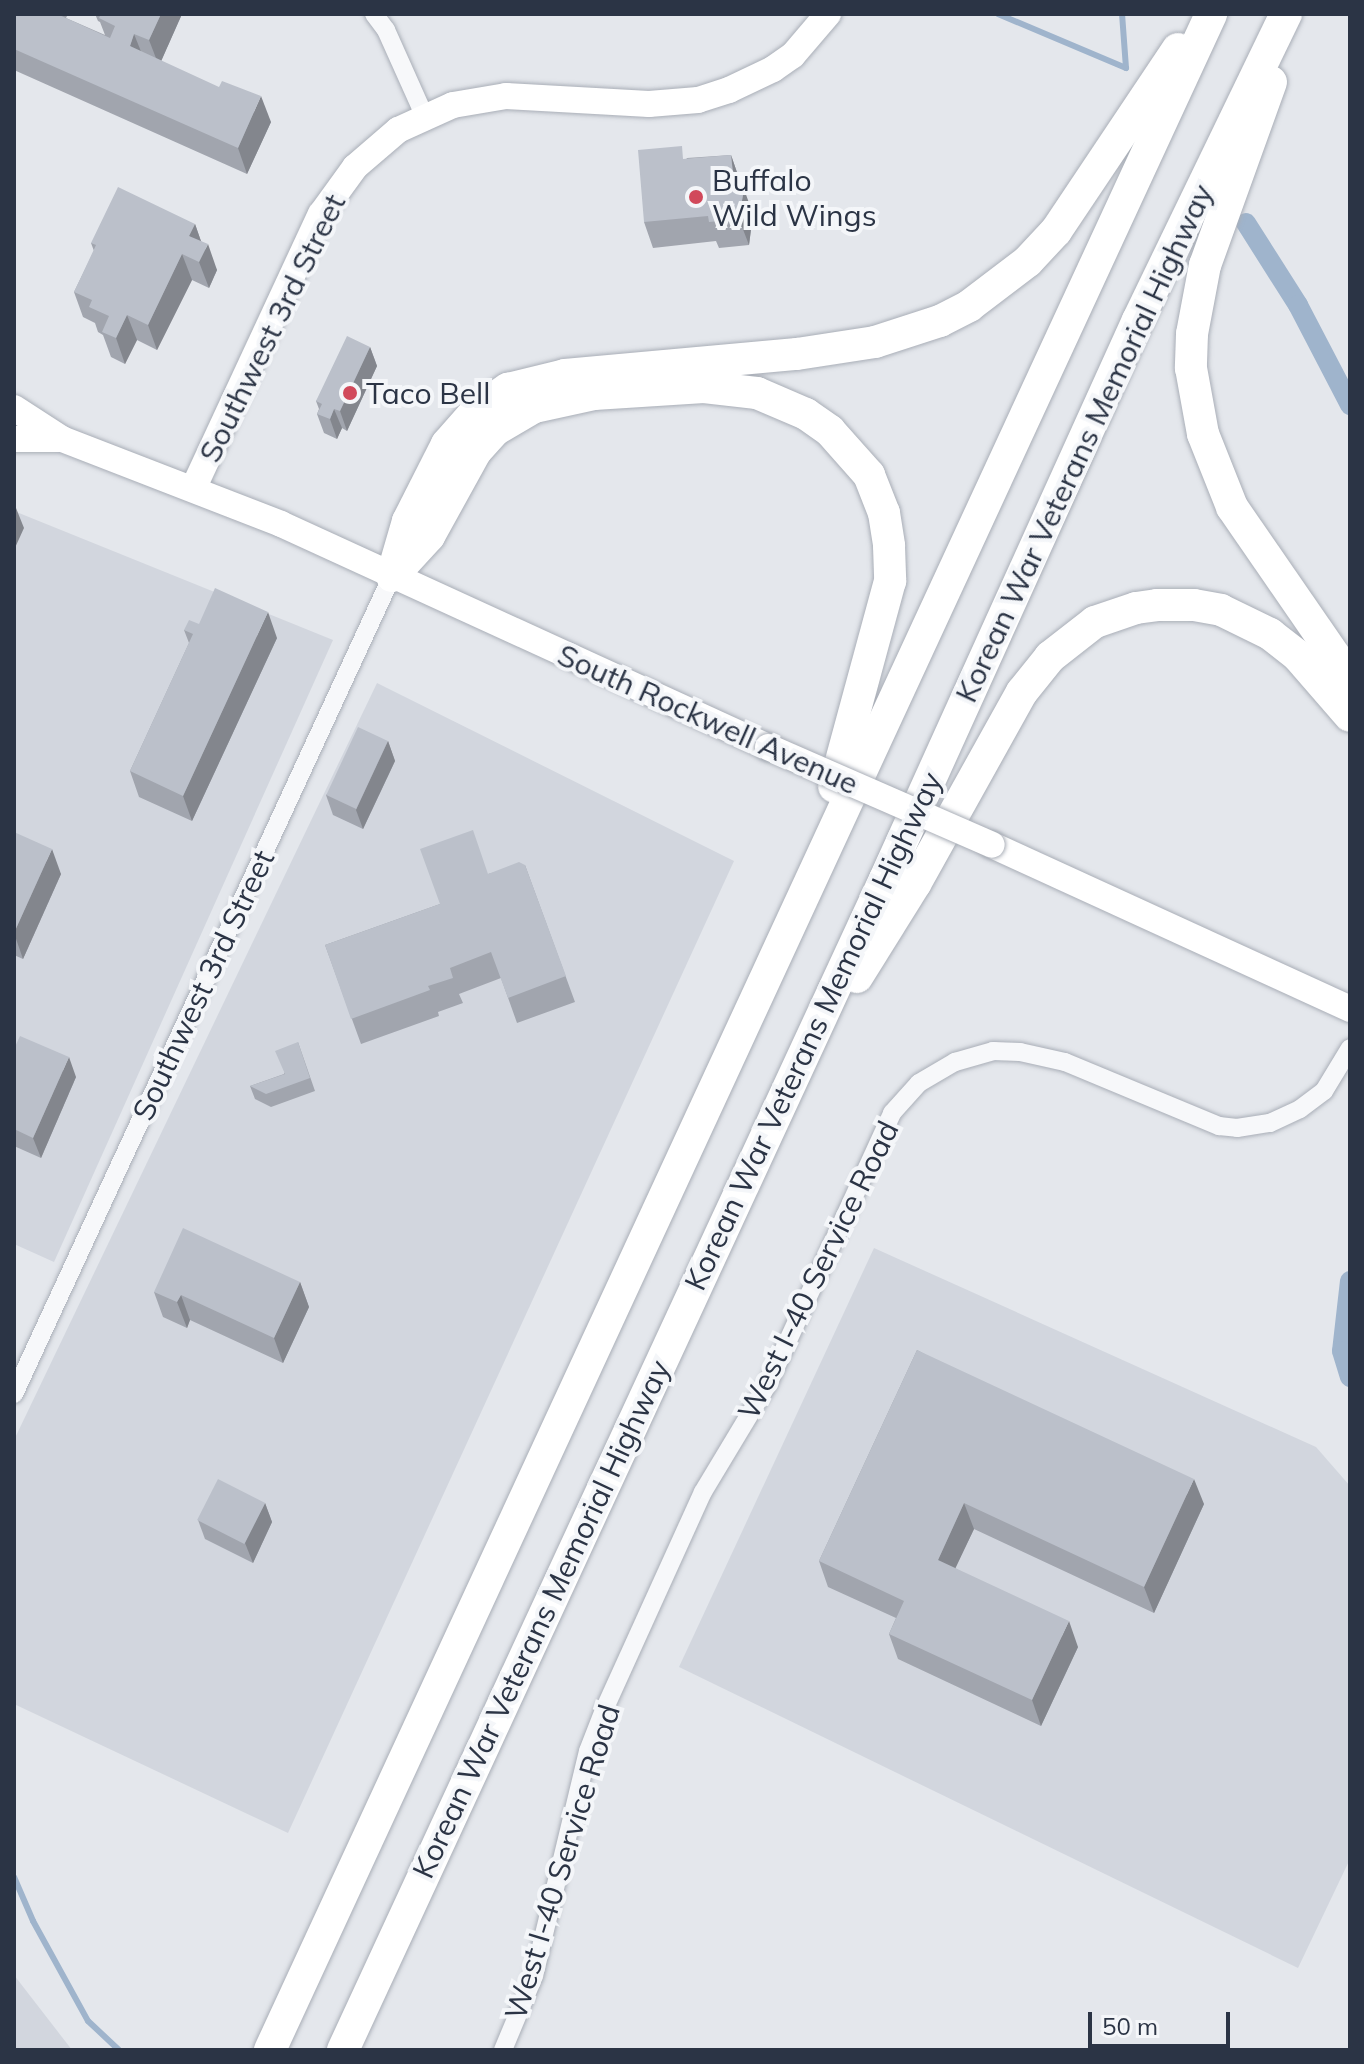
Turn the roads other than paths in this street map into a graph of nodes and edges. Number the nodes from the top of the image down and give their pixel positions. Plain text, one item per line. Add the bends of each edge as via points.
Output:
1 (374, 14) edge
2 (828, 14) edge
3 (1203, 14) edge
4 (1211, 14) edge
5 (1286, 14) edge
6 (1295, 14) edge
7 (424, 115) junction
8 (14, 408) edge
9 (14, 439) edge
10 (62, 439) junction
11 (194, 487) junction
12 (392, 576) junction
13 (1350, 678) edge
14 (1350, 716) edge
15 (809, 878) junction
16 (1350, 1009) edge
17 (1350, 1048) edge
18 (777, 1105) junction
19 (14, 1394) edge
20 (270, 2050) edge
21 (343, 2050) edge
22 (503, 2050) edge

1 - 7 street
2 - 7 main road, Southwest 3rd Street via 793,55 773,69 698,100 649,104 506,96
3 - 12 highway via 1056,231 1001,284 940,321 875,342 565,375 508,389 476,411 447,444 408,521
4 - 15 highway
5 - 18 highway, Korean War Veterans Memorial Highway via 1145,306
6 - 13 highway via 1205,265 1191,368 1203,434 1232,507
7 - 11 main road, Southwest 3rd Street via 355,167 321,214
8 - 10 main road
9 - 10 main road
10 - 11 main road, South Rockwell Avenue
11 - 12 main road, South Rockwell Avenue
12 - 15 highway via 429,536 476,451 495,430 534,407 594,394 704,387 757,393 830,431 869,475 884,513 890,581
12 - 16 main road, South Rockwell Avenue, bridge
12 - 19 street, Southwest 3rd Street
14 - 18 highway via 1285,645 1221,610 1175,604 1136,608 1076,634 1022,692 915,884
15 - 20 highway
17 - 22 street, West I-40 Service Road via 1324,1091 1300,1109 1270,1123 1237,1128 1219,1126 1065,1062 1020,1052 993,1051 955,1062 919,1083 892,1113 769,1382 703,1492 604,1710 588,1751 534,1976
18 - 21 highway, Korean War Veterans Memorial Highway

